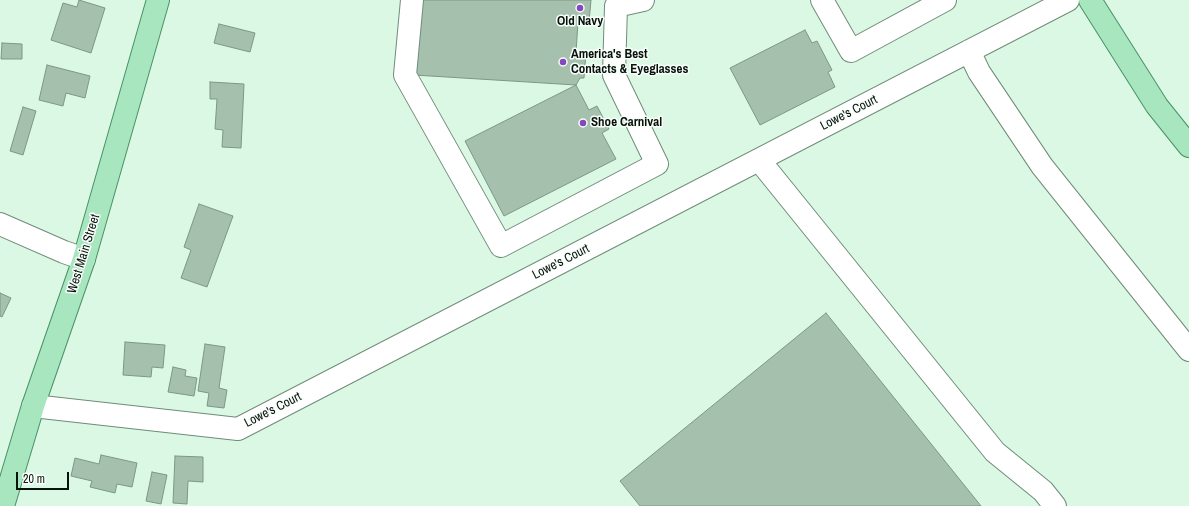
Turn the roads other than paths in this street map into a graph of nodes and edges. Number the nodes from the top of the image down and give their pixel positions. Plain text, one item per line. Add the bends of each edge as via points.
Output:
1 (158, 0) edge
2 (412, 0) edge
3 (643, 0) edge
4 (822, 0) edge
5 (945, 0) edge
6 (1068, 0) edge
7 (1090, 0) edge
8 (616, 3) edge
9 (969, 51) junction
10 (1189, 146) edge
11 (759, 160) junction
12 (0, 224) edge
13 (84, 258) junction
14 (1189, 350) edge
15 (33, 406) junction
16 (3, 506) edge
17 (1055, 506) edge

1 - 13 main road, West Main Street
2 - 8 street via 405,75 501,246 657,164 614,75
3 - 8 street
4 - 5 street via 851,51
6 - 9 street, Lowe's Court
7 - 10 main road via 1156,106
9 - 11 street, Lowe's Court
9 - 14 street via 979,72 1042,166
11 - 15 street, Lowe's Court via 238,429
11 - 17 street via 994,452 1043,491
12 - 13 street
13 - 15 main road, West Main Street
15 - 16 main road, West Main Street

